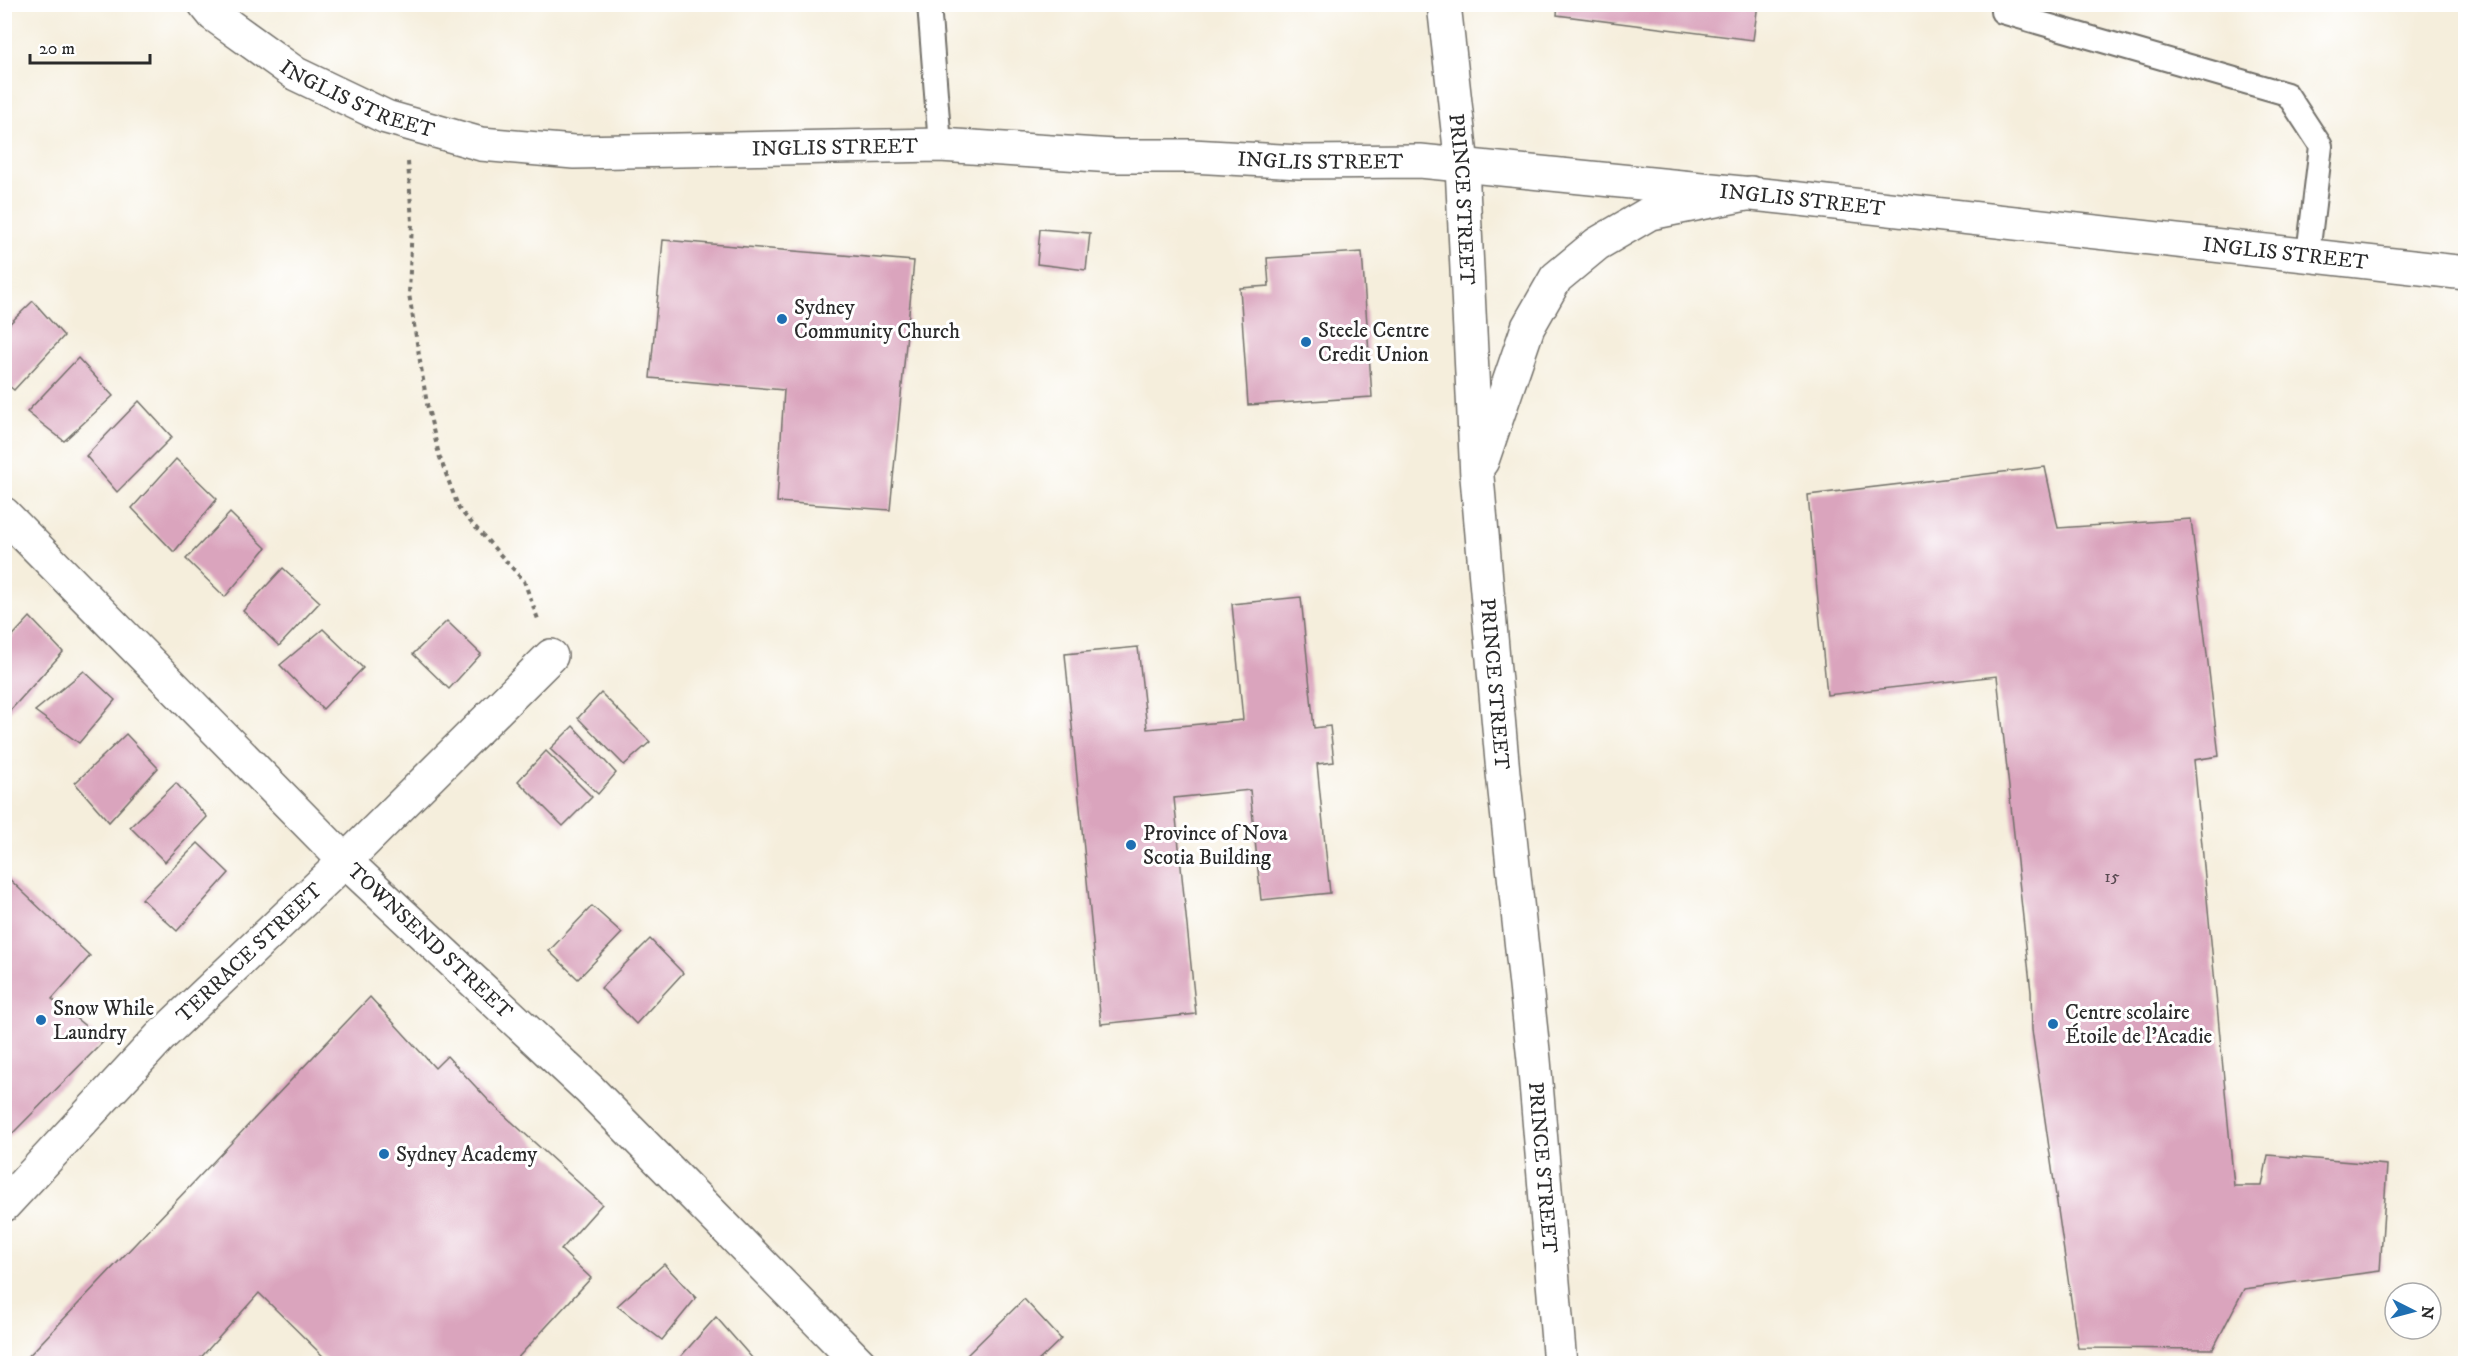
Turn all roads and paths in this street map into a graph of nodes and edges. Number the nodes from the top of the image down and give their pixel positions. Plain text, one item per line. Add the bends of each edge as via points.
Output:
1 (205, 4) edge
2 (929, 4) edge
3 (1444, 4) edge
4 (2002, 4) edge
5 (412, 124) junction
6 (940, 145) junction
7 (1462, 166) junction
8 (1751, 193) junction
9 (2308, 254) junction
10 (2466, 273) edge
11 (1477, 477) junction
12 (4, 514) edge
13 (551, 656) joint
14 (345, 861) junction
15 (4, 1205) edge
16 (860, 1364) edge
17 (1560, 1364) edge

1 - 5 street, INGLIS STREET via 214,15 296,74 386,117
2 - 6 lane
3 - 7 street, PRINCE STREET
4 - 9 lane via 2002,12 2288,94 2322,146
5 - 6 street, INGLIS STREET via 481,144 574,152
5 - 13 path via 408,151 412,222 409,294 439,455 459,509 524,581
6 - 7 street, INGLIS STREET via 1114,156 1409,161
7 - 8 street, INGLIS STREET
7 - 11 street, PRINCE STREET
8 - 9 street, INGLIS STREET
8 - 11 street via 1650,213 1597,244 1556,278 1528,327
9 - 10 street, INGLIS STREET
11 - 17 street, PRINCE STREET
12 - 14 street, TOWNSEND STREET
13 - 14 street, TERRACE STREET
14 - 15 street, TERRACE STREET via 160,1037
14 - 16 street, TOWNSEND STREET via 589,1089

